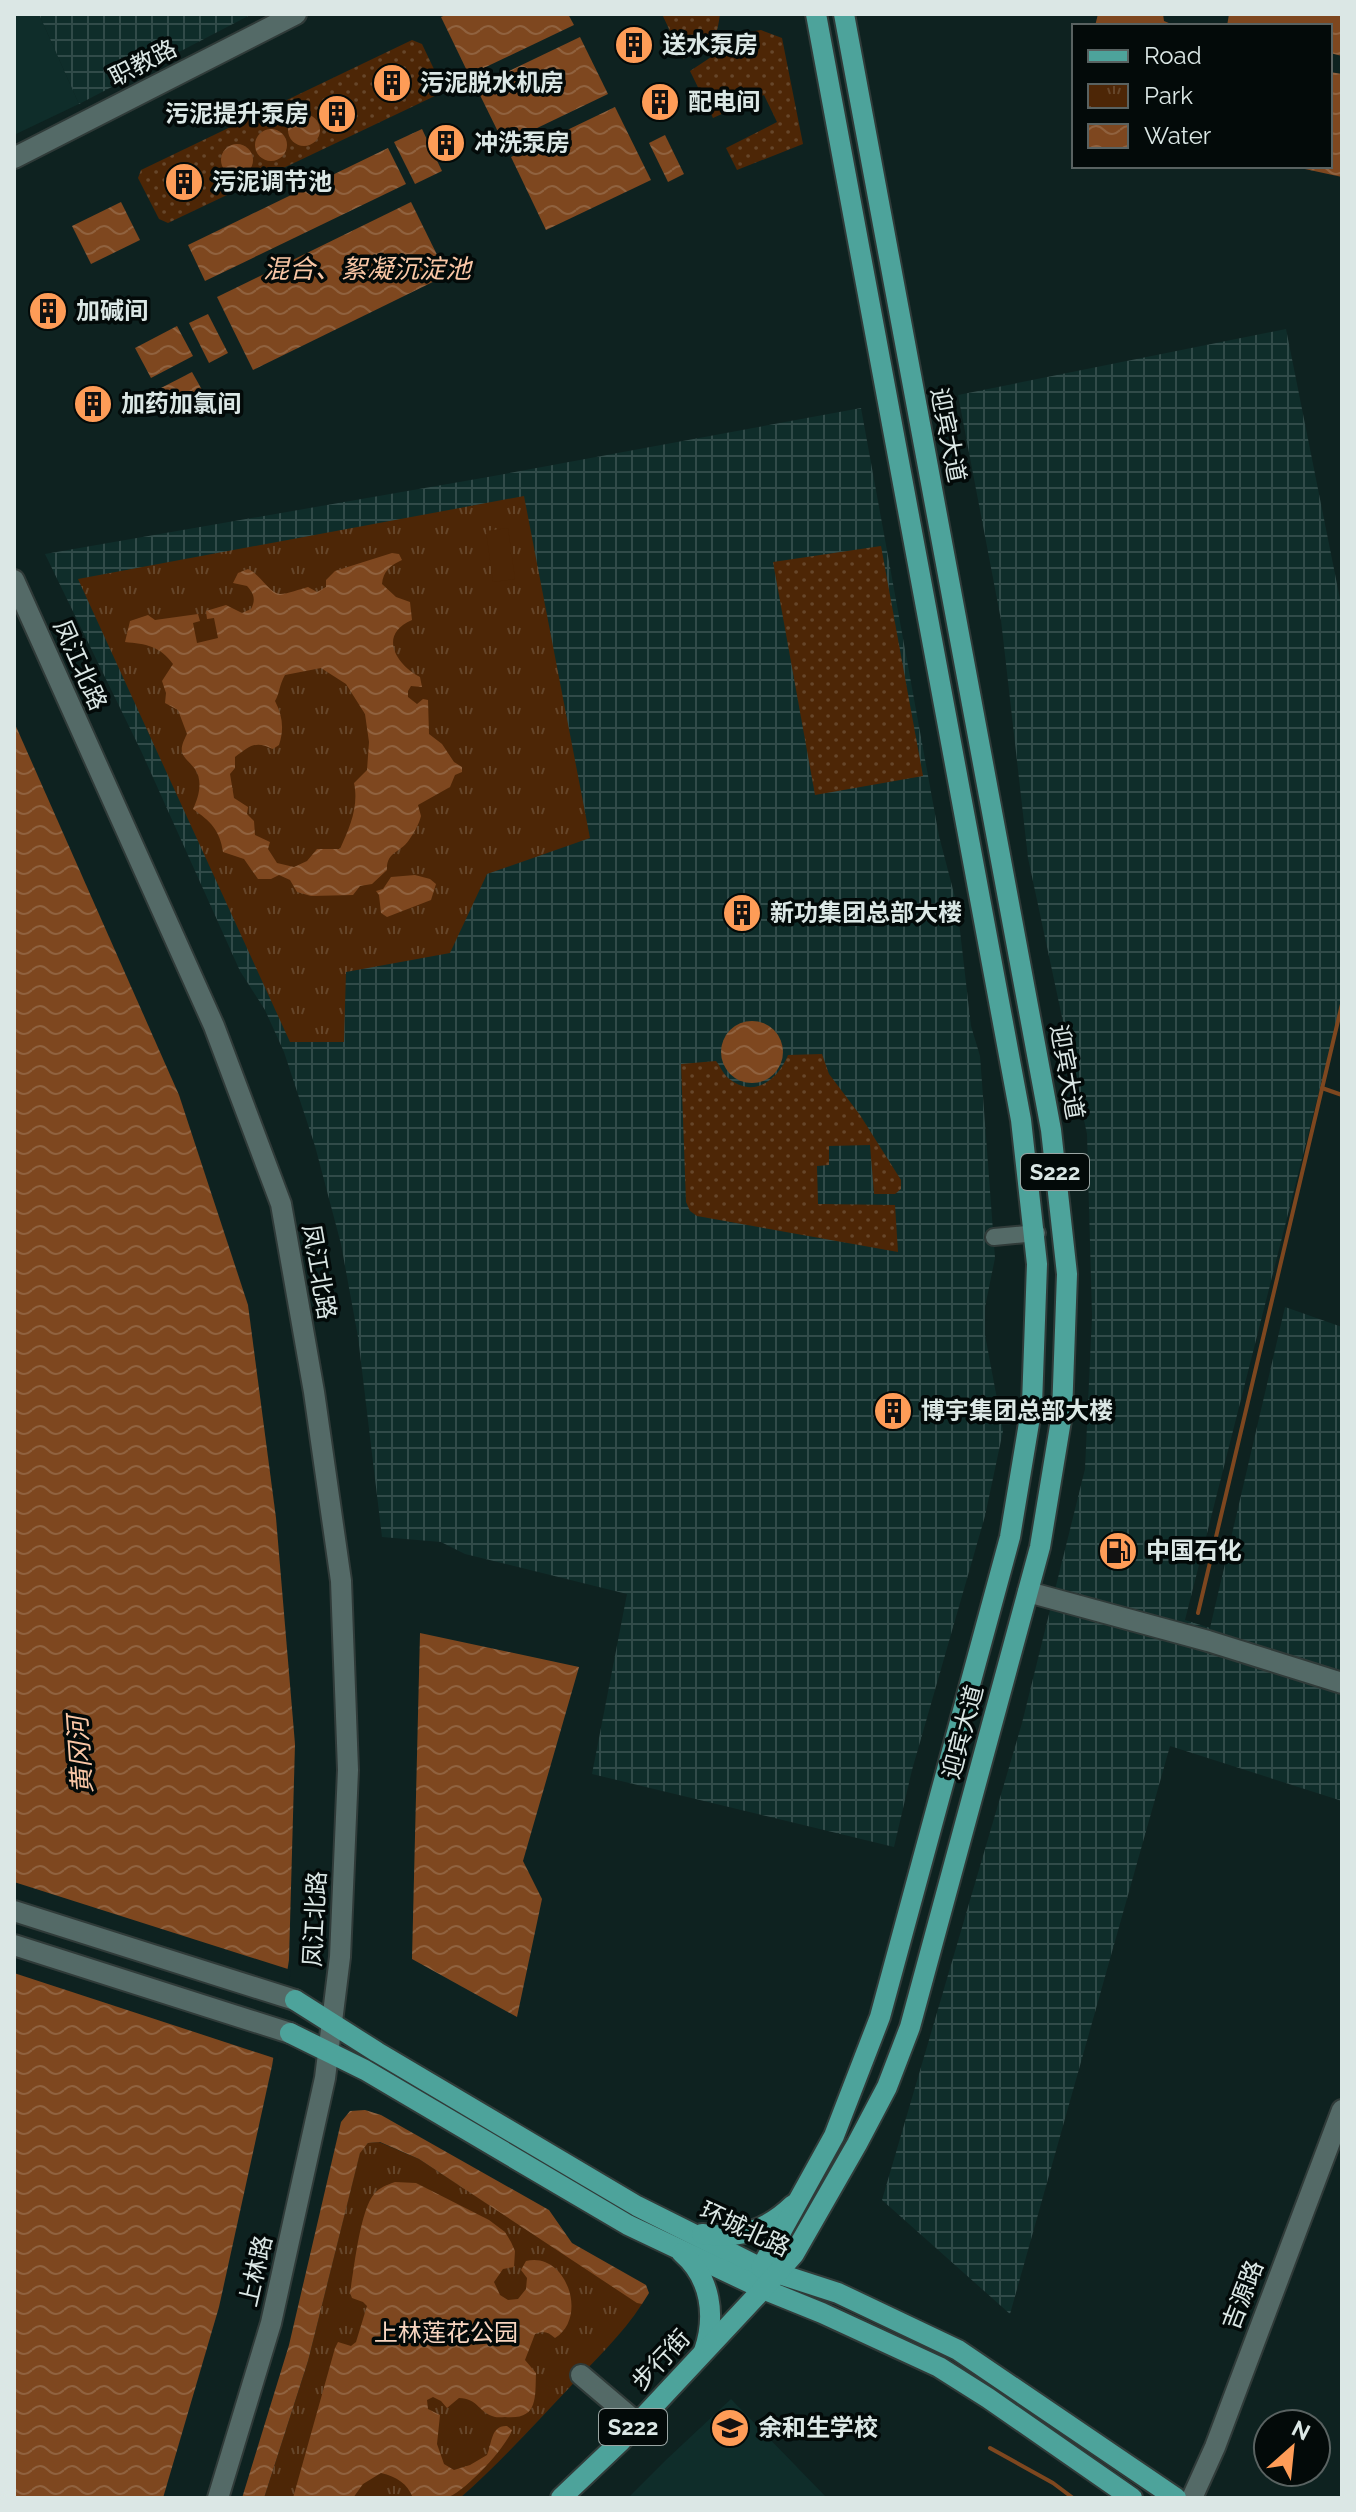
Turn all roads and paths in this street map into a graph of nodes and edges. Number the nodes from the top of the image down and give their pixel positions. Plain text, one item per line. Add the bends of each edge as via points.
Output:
1 (296, 14) edge
2 (816, 14) edge
3 (844, 14) edge
4 (14, 158) edge
5 (927, 464) junction
6 (900, 469) junction
7 (14, 580) edge
8 (1051, 1130) junction
9 (1022, 1134) junction
10 (1037, 1233) dead end
11 (994, 1237) dead end
12 (1035, 1318) junction
13 (1065, 1320) junction
14 (1021, 1474) junction
15 (1051, 1479) junction
16 (1028, 1592) junction
17 (981, 1643) junction
18 (1011, 1652) junction
19 (1342, 1683) edge
20 (14, 1911) edge
21 (14, 1945) edge
22 (332, 2024) junction
23 (328, 2052) junction
24 (1342, 2110) edge
25 (806, 2189) junction
26 (679, 2238) junction
27 (761, 2268) junction
28 (763, 2289) junction
29 (703, 2353) junction
30 (581, 2375) dead end
31 (634, 2420) dead end
32 (1178, 2497) edge
33 (218, 2498) edge
34 (561, 2498) edge
35 (1132, 2498) edge

1 - 4 main road, 职教路
2 - 6 main road, 迎宾大道 / S222
3 - 5 main road, 迎宾大道 / S222
5 - 6 main road
5 - 8 main road, 迎宾大道 / S222
6 - 9 main road, 迎宾大道 / S222
7 - 22 main road, 凤江北路 via 214,1026 281,1204 341,1581 348,1770
8 - 9 main road
8 - 13 main road, 迎宾大道 / S222 via 1067,1274
9 - 12 main road, 迎宾大道 / S222 via 1037,1264
10 - 11 street
12 - 13 main road
12 - 14 main road, 迎宾大道 / S222 via 1032,1405
13 - 15 main road, 迎宾大道 / S222 via 1062,1414
14 - 15 main road
14 - 17 main road, 迎宾大道 / S222
15 - 16 main road, 迎宾大道 / S222
16 - 18 main road, 迎宾大道 / S222
16 - 19 main road
17 - 18 main road
17 - 25 main road, 迎宾大道 / S222 via 880,2017 834,2136
18 - 28 main road, 迎宾大道 / S222 via 910,2027 887,2087 794,2254
20 - 22 main road, 环城北路 via 295,2000
21 - 23 main road, 环城北路 via 290,2033
22 - 23 main road, 凤江北路
22 - 26 main road, 环城北路 via 637,2206
23 - 26 main road, 环城北路 via 628,2225
23 - 33 main road, 上林路 via 271,2323
24 - 32 main road, 吉源路 via 1215,2447
25 - 26 main road via 781,2216 752,2233
25 - 27 main road, 迎宾大道 / S222
26 - 27 main road, 环城北路
26 - 28 main road, 环城北路
26 - 29 main road via 708,2295 710,2325
27 - 32 main road, 环城北路 via 838,2293 958,2350
28 - 29 main road, 步行街 / S222
28 - 35 main road, 环城北路 via 939,2367
29 - 34 main road, 步行街 / S222
30 - 31 main road

